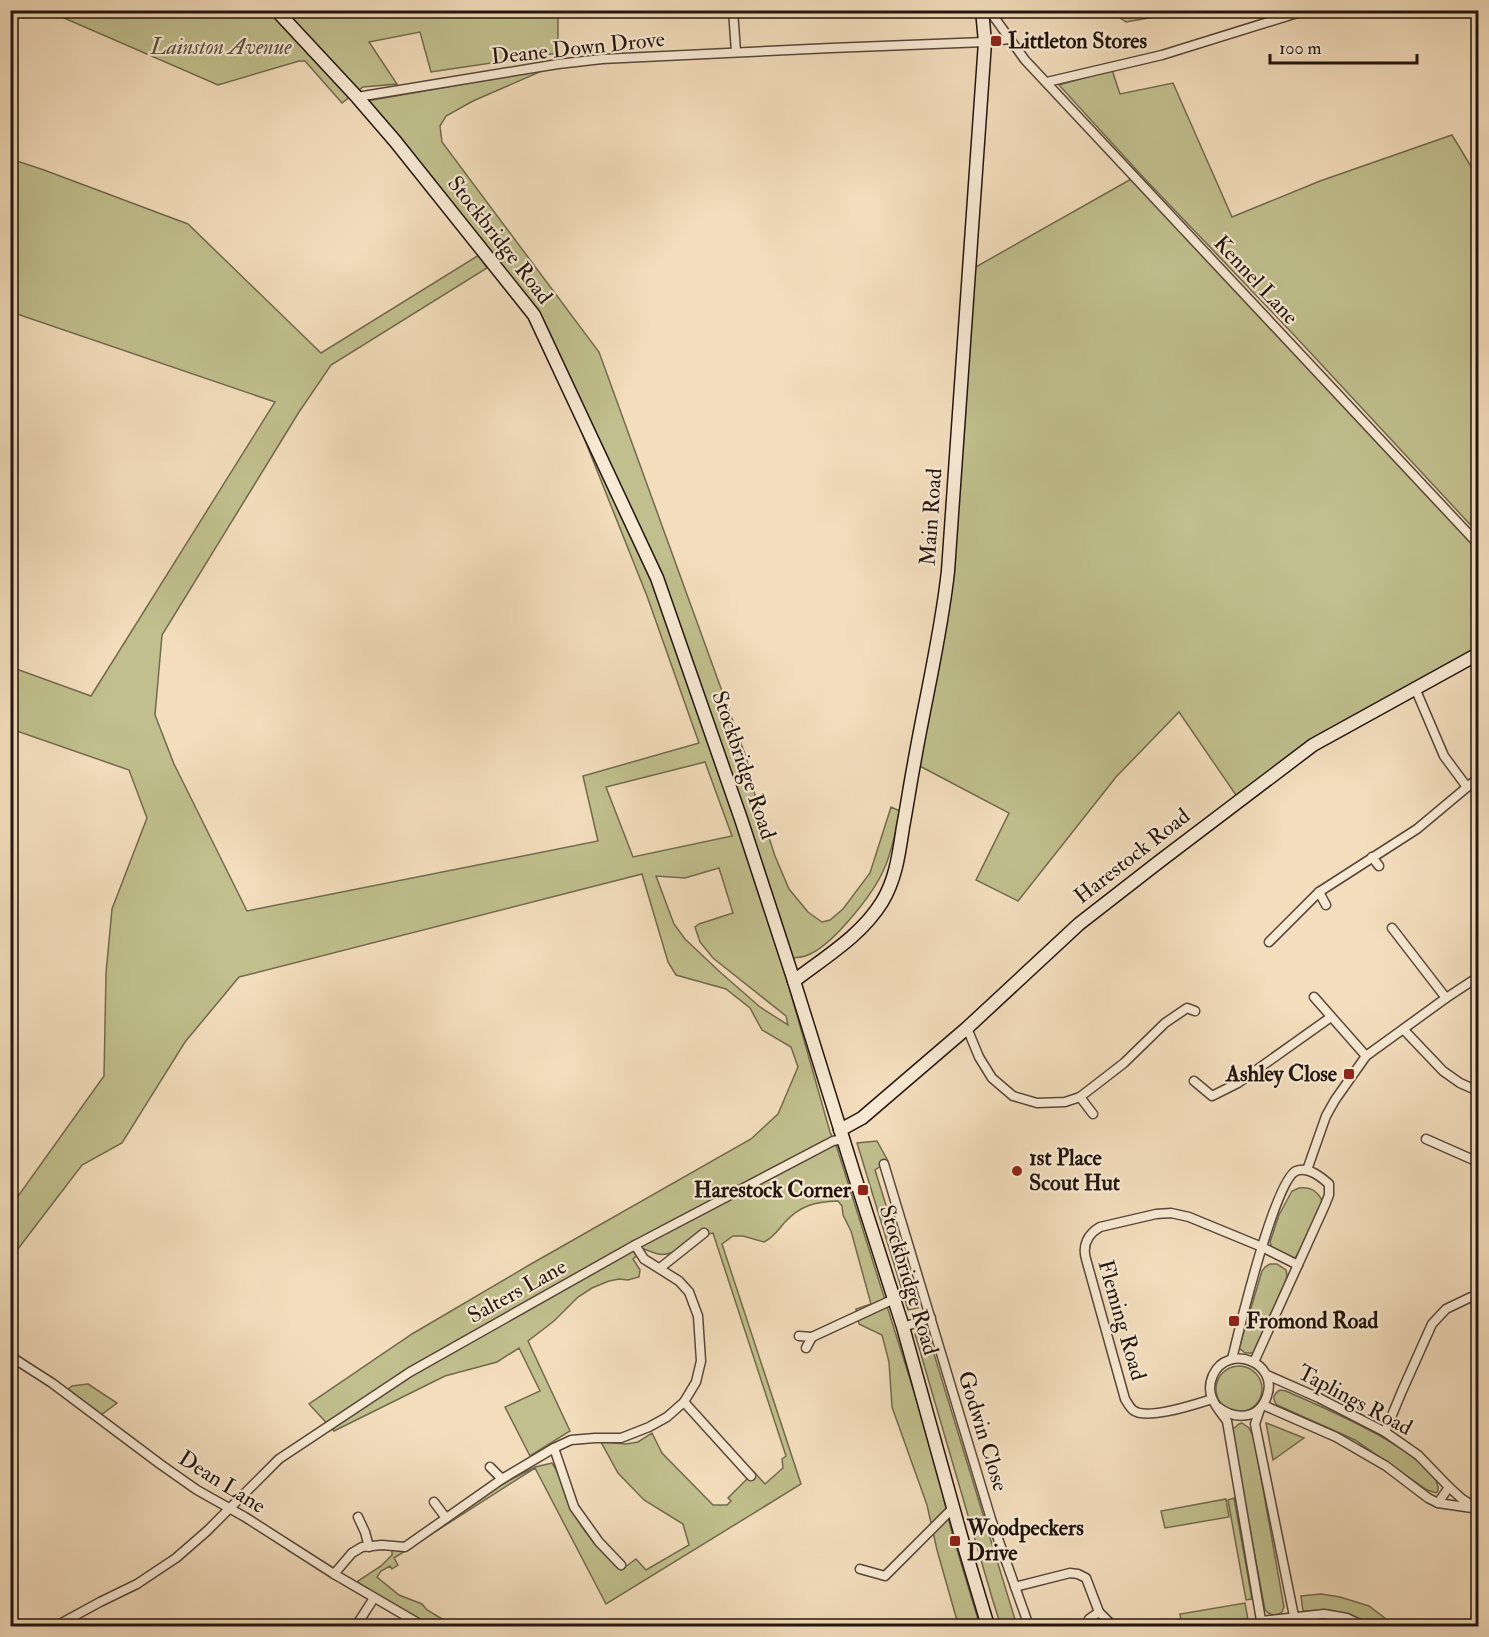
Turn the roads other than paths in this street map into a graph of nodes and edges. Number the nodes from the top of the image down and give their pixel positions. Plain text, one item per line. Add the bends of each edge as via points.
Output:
1 (276, 10) edge
2 (733, 10) edge
3 (982, 10) edge
4 (989, 10) edge
5 (1307, 10) edge
6 (1009, 39) junction
7 (985, 42) junction
8 (736, 52) junction
9 (1047, 82) junction
10 (357, 97) junction
11 (1479, 544) edge
12 (1479, 654) edge
13 (1415, 688) junction
14 (1479, 778) edge
15 (1467, 787) junction
16 (1372, 857) junction
17 (1379, 866) dead end
18 (1319, 892) junction
19 (1326, 905) dead end
20 (1392, 928) dead end
21 (1269, 942) dead end
22 (1479, 977) edge
23 (794, 981) junction
24 (1314, 997) dead end
25 (1446, 998) junction
26 (1195, 1011) dead end
27 (1331, 1017) junction
28 (967, 1028) junction
29 (1404, 1030) junction
30 (1366, 1056) junction
31 (1194, 1081) dead end
32 (1479, 1091) edge
33 (1080, 1097) junction
34 (1093, 1114) dead end
35 (841, 1134) junction
36 (1426, 1139) dead end
37 (1479, 1162) edge
38 (1307, 1170) junction
39 (877, 1177) dead end
40 (704, 1233) dead end
41 (635, 1245) junction
42 (1262, 1248) junction
43 (1298, 1265) junction
44 (660, 1268) junction
45 (1479, 1297) edge
46 (894, 1299) junction
47 (930, 1318) junction
48 (903, 1327) junction
49 (799, 1336) dead end
50 (812, 1337) junction
51 (806, 1348) dead end
52 (10, 1356) edge
53 (1232, 1359) junction
54 (1254, 1362) junction
55 (1267, 1375) junction
56 (1212, 1400) junction
57 (684, 1402) junction
58 (1218, 1407) junction
59 (1262, 1407) junction
60 (1385, 1432) junction
61 (554, 1448) junction
62 (490, 1467) dead end
63 (751, 1476) dead end
64 (502, 1479) junction
65 (1449, 1487) junction
66 (434, 1502) dead end
67 (1438, 1503) junction
68 (230, 1508) junction
69 (953, 1508) junction
70 (1478, 1509) edge
71 (358, 1517) dead end
72 (446, 1518) junction
73 (369, 1546) junction
74 (621, 1565) dead end
75 (860, 1569) dead end
76 (334, 1574) junction
77 (1015, 1587) junction
78 (374, 1598) junction
79 (1099, 1612) junction
80 (1294, 1616) junction
81 (1089, 1619) dead end
82 (1109, 1622) dead end
83 (1262, 1624) edge
84 (56, 1626) edge
85 (356, 1626) edge
86 (423, 1626) edge
87 (988, 1626) edge
88 (1029, 1626) edge
89 (1296, 1626) edge
90 (1364, 1626) edge

1 - 10 street, Stockbridge Road
2 - 8 street
3 - 7 street, Main Road
4 - 6 street, Kennel Lane
5 - 9 street via 1162,55
6 - 7 street
6 - 9 street, Kennel Lane
7 - 8 street, Deane Down Drove
7 - 23 street, Main Road via 948,571 898,860 883,900 861,929
8 - 10 street, Deane Down Drove via 558,64
9 - 11 street, Kennel Lane
10 - 23 street, Stockbridge Road via 537,320 657,578
12 - 13 street, Harestock Road
13 - 15 street via 1444,756
13 - 28 street, Harestock Road via 1313,745 1160,861 1079,924
14 - 15 street
15 - 16 street via 1417,829
16 - 17 street
16 - 18 street
18 - 19 street
18 - 21 street
20 - 25 street
22 - 25 street
23 - 35 street, Stockbridge Road
24 - 27 street
25 - 29 street
26 - 33 street via 1187,1008 1165,1023 1124,1063
27 - 30 street
27 - 31 street via 1221,1092 1212,1096
28 - 33 street via 992,1078 1013,1096 1037,1103
28 - 35 street, Harestock Road
29 - 30 street
29 - 32 street via 1443,1071
30 - 38 street via 1326,1116
33 - 34 street
35 - 41 street, Salters Lane
35 - 46 street, Stockbridge Road
36 - 37 street
38 - 42 street via 1297,1171 1287,1180
38 - 43 street via 1329,1184 1329,1195
39 - 47 street, Godwin Close via 884,1167
40 - 44 street
41 - 44 street via 644,1259
41 - 68 street, Salters Lane via 410,1372 279,1459
42 - 43 street, Fleming Road
42 - 53 street
42 - 56 street, Fleming Road via 1190,1217 1171,1214 1100,1227 1085,1246 1125,1399 1134,1411 1145,1415
43 - 54 street
44 - 57 street via 689,1292 698,1316 701,1362 696,1382
45 - 60 street via 1446,1309 1432,1324
46 - 48 street, Stockbridge Road
46 - 50 street
47 - 48 street
47 - 77 street, Godwin Close
48 - 69 street, Stockbridge Road
49 - 50 street
50 - 51 street
52 - 68 street, Dean Lane via 197,1490
53 - 54 street
53 - 56 street via 1216,1370 1211,1381
54 - 55 street
55 - 59 street via 1268,1395
55 - 60 street, Taplings Road
56 - 58 street
57 - 61 street via 650,1427 621,1438 571,1440
57 - 63 street
58 - 59 street via 1236,1417
58 - 83 street via 1227,1421
59 - 67 street, Taplings Road via 1336,1437
59 - 80 street via 1255,1424
60 - 65 street, Taplings Road via 1418,1455
61 - 64 street
61 - 74 street via 574,1507
62 - 64 street
64 - 72 street
65 - 67 street
65 - 70 street, Taplings Road
66 - 72 street
67 - 70 street, Taplings Road
68 - 76 street, Dean Lane
68 - 84 street, Salters Lane via 176,1558 137,1584
69 - 75 street via 885,1576
69 - 87 street, Stockbridge Road
71 - 73 street
72 - 73 street via 405,1547
73 - 76 street via 352,1553
76 - 78 street, Dean Lane
77 - 79 street via 1078,1574 1086,1578
77 - 88 street, Godwin Close
78 - 85 street
78 - 86 street, Dean Lane
79 - 81 street
79 - 82 street
80 - 83 street
80 - 89 street
80 - 90 street via 1324,1614

